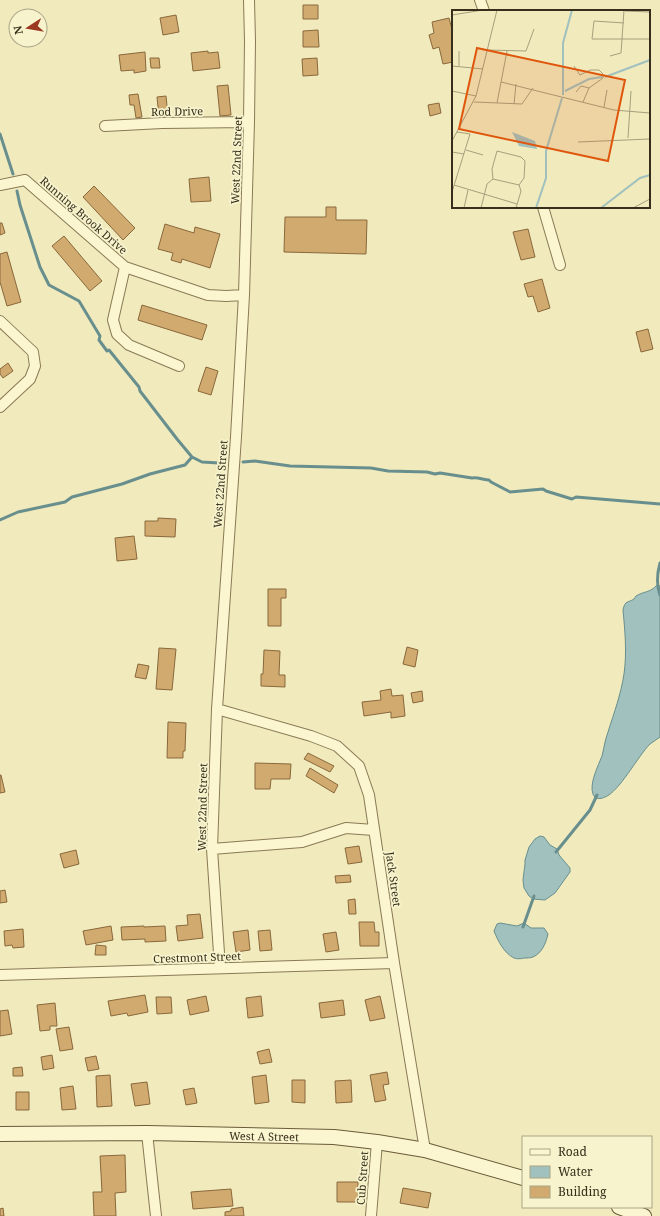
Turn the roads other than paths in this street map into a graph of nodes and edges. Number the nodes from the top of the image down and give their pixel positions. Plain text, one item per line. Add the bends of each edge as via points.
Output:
1 (249, 0) edge
2 (480, 0) edge
3 (484, 10) edge
4 (249, 122) junction
5 (105, 126) dead end
6 (0, 185) edge
7 (543, 208) edge
8 (560, 265) dead end
9 (125, 267) junction
10 (244, 295) junction
11 (0, 321) edge
12 (179, 366) dead end
13 (0, 407) edge
14 (217, 709) junction
15 (374, 830) junction
16 (212, 849) junction
17 (394, 963) junction
18 (220, 968) junction
19 (0, 975) edge
20 (147, 1132) junction
21 (0, 1134) edge
22 (377, 1142) junction
23 (425, 1150) junction
24 (522, 1178) edge
25 (621, 1208) edge
26 (156, 1216) edge
27 (371, 1216) edge
28 (644, 1216) edge

1 - 4 street, West 22nd Street
2 - 3 street
4 - 5 street, Rod Drive
4 - 10 street, West 22nd Street
6 - 9 street, Running Brook Drive via 25,180
7 - 8 street
9 - 10 street, Running Brook Drive via 208,295
9 - 12 street via 113,320 117,334 129,345
10 - 14 street, West 22nd Street
11 - 13 street via 33,352 34,366 30,379
14 - 15 street, Jack Street via 337,746 359,766 369,795
14 - 16 street, West 22nd Street
15 - 16 street via 346,828 302,842
15 - 17 street, Jack Street
16 - 18 street, West 22nd Street
17 - 18 street, Crestmont Street
17 - 23 street, Jack Street
18 - 19 street, Crestmont Street
20 - 21 street, West A Street
20 - 22 street, West A Street via 334,1136
20 - 26 street
22 - 23 street, West A Street
22 - 27 street, Cub Street
23 - 24 street, West A Street
25 - 28 street

